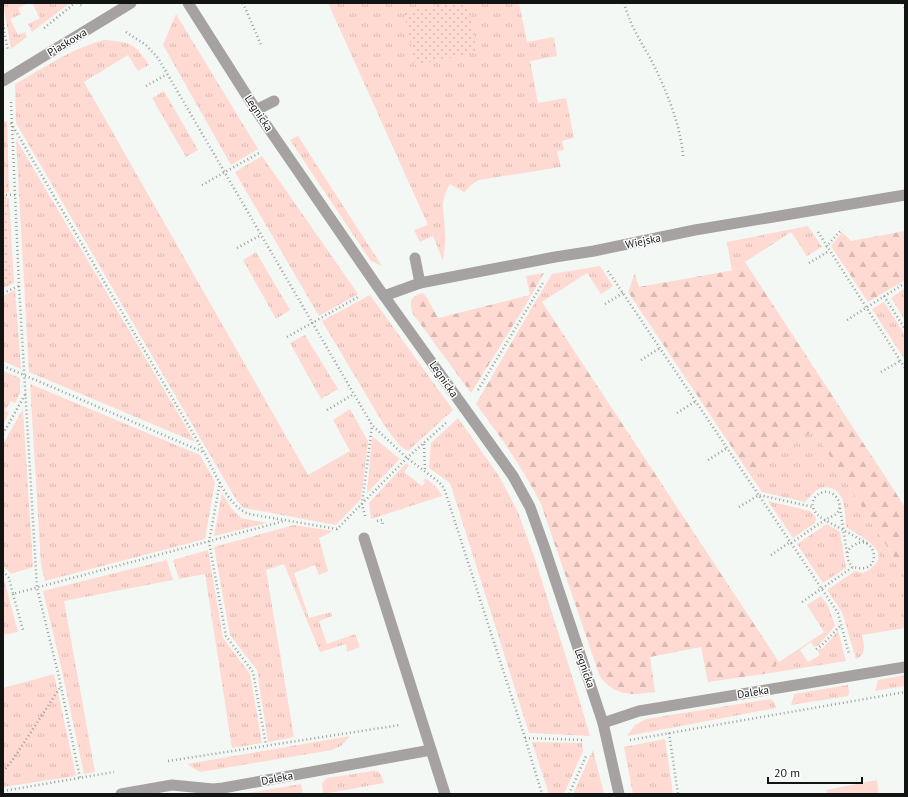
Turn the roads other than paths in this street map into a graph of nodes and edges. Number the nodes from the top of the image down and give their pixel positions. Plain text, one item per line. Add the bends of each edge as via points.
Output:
1 (131, 3) edge
2 (188, 3) edge
3 (3, 81) edge
4 (274, 101) dead end
5 (256, 110) junction
6 (905, 195) edge
7 (414, 258) dead end
8 (420, 282) junction
9 (384, 296) junction
10 (364, 538) dead end
11 (905, 667) edge
12 (603, 723) junction
13 (431, 750) junction
14 (121, 794) edge
15 (445, 794) edge
16 (619, 794) edge

1 - 3 street, Piaskowa
2 - 5 street, Legnicka
4 - 5 street
5 - 9 street, Legnicka
6 - 8 street, Wiejska via 695,230
7 - 8 street
8 - 9 street, Wiejska
9 - 12 street, Legnicka via 514,476 530,507
10 - 13 street
11 - 12 street, Daleka via 640,711
12 - 16 street, Legnicka
13 - 14 street, Daleka via 223,788 172,785
13 - 15 street

